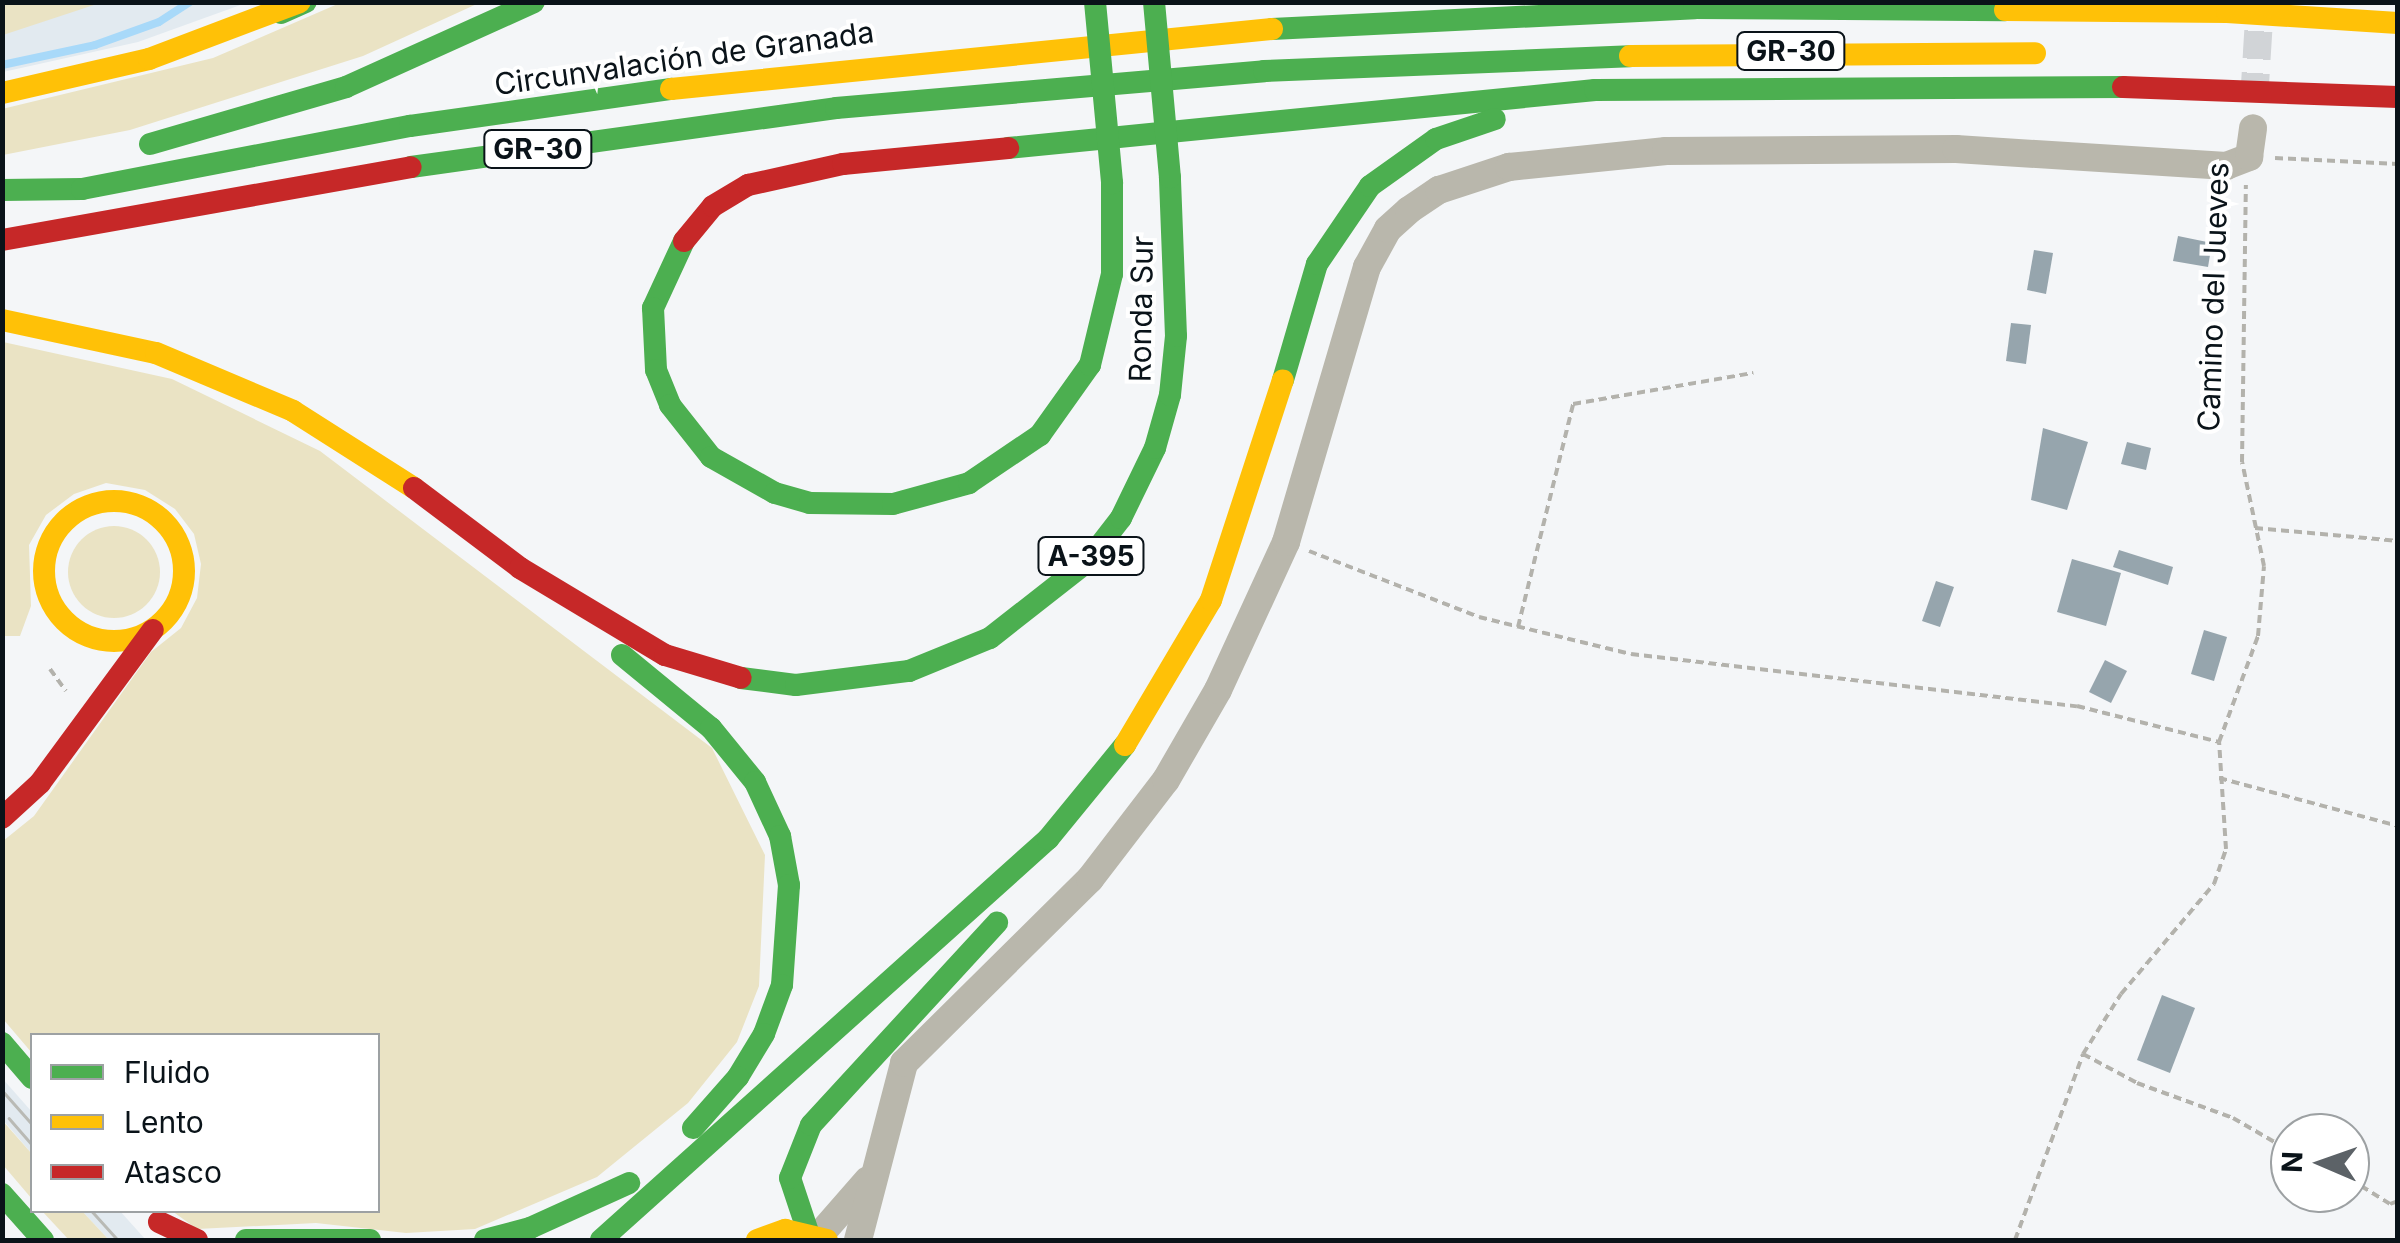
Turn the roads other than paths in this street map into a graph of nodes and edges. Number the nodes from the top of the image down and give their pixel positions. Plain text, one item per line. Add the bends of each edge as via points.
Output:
1 (534, 2) edge
2 (1095, 2) edge
3 (1154, 2) edge
4 (296, 6) edge
5 (2398, 22) edge
6 (2053, 53) dead end
7 (1696, 88) junction
8 (2, 93) edge
9 (2398, 97) edge
10 (2253, 128) tunnel mouth
11 (128, 149) dead end
12 (78, 161) dead end
13 (10, 188) edge
14 (2, 240) edge
15 (2, 320) edge
16 (520, 568) junction
17 (154, 630) junction
18 (96, 639) junction
19 (91, 717) junction
20 (2, 818) edge
21 (1048, 839) junction
22 (2, 1043) edge
23 (30, 1076) edge
24 (878, 1161) junction
25 (629, 1183) junction
26 (2, 1194) edge
27 (160, 1224) edge
28 (818, 1236) edge
29 (44, 1240) edge
30 (197, 1240) edge
31 (246, 1240) edge
32 (370, 1240) edge
33 (486, 1240) edge
34 (563, 1240) edge
35 (601, 1240) edge
36 (757, 1240) edge
37 (858, 1240) edge

1 - 11 main road via 346,87
2 - 7 main road, bridge via 1112,182 1112,274 1090,365 1040,435 970,484 893,504 810,503 774,493 711,457 670,405 651,336 665,270 713,206 748,185 842,164 1284,125 1475,100
3 - 16 main road, Ronda Sur / A-395, bridge via 1176,319 1170,395 1143,479 1087,562 990,638 910,671 796,685 729,676 665,655
4 - 8 main road via 149,59
5 - 13 main road, Circunvalación de Granada / GR-30 via 2227,12 1714,8 1181,33 640,92 410,126 82,190
6 - 14 main road, GR-30 via 1762,51 1469,60 1022,91 836,108 442,162
7 - 9 main road via 2215,87
7 - 21 main road via 1653,104 1549,110 1479,123 1436,139 1370,186 1317,264 1239,530 1211,600 1130,739
10 - 24 street, Camino del Jueves via 2249,157 2189,168 1956,149 1666,152 1509,167 1439,190 1388,229 1367,267 1286,542 1218,690 1166,780 1090,879 904,1063
12 - 13 main road
15 - 16 main road via 140,349 226,378 372,457
16 - 25 main road via 549,600 663,683 711,728 756,782 780,836 789,885 791,930 782,985 764,1034 704,1118
17 - 18 main road via 126,640
17 - 18 main road via 181,593 180,546 151,510 106,500 64,520 44,562 54,608
17 - 19 main road
18 - 19 main road via 101,678
19 - 20 main road via 40,783
21 - 28 main road via 998,921 810,1125 790,1178
21 - 35 main road
22 - 23 main road
24 - 28 street via 863,1189
24 - 37 street
25 - 33 main road via 530,1228
25 - 34 main road
26 - 29 main road
27 - 30 main road
28 - 36 main road via 785,1230
31 - 32 main road

